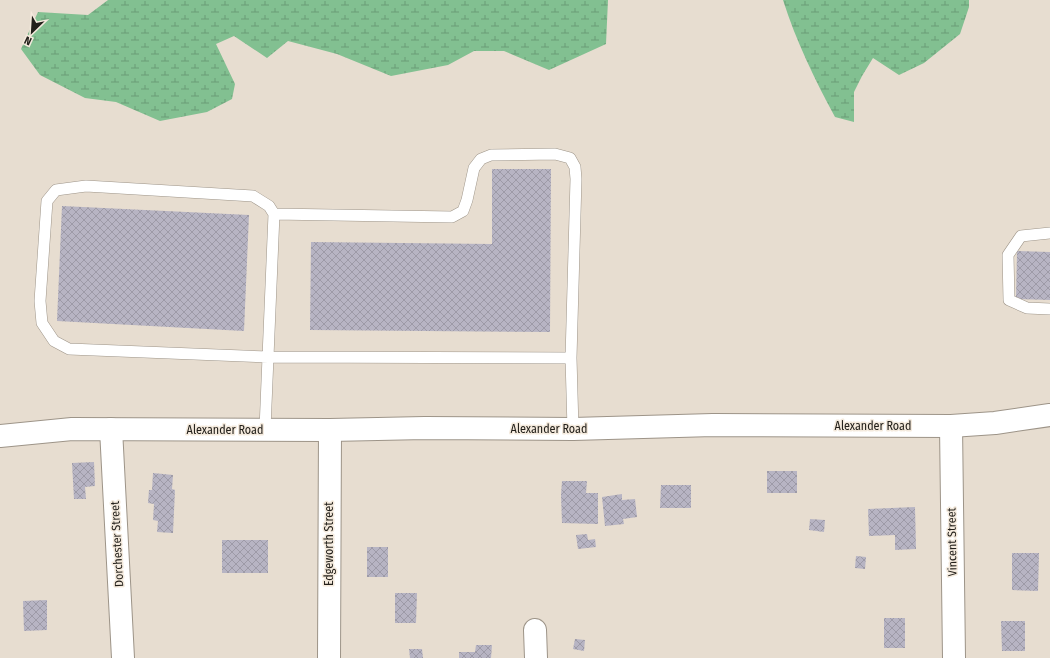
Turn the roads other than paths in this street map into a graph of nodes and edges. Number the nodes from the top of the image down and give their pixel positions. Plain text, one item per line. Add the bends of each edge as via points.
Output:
1 (274, 214) junction
2 (1050, 233) edge
3 (1050, 309) edge
4 (268, 357) junction
5 (570, 358) junction
6 (1050, 415) edge
7 (951, 426) junction
8 (110, 429) junction
9 (265, 429) junction
10 (573, 429) junction
11 (330, 430) junction
12 (0, 436) edge
13 (535, 630) dead end
14 (123, 658) edge
15 (328, 658) edge
16 (536, 658) edge
17 (954, 658) edge

1 - 4 lane
1 - 4 lane via 269,206 252,196 86,186 56,190 47,201 40,301 42,323 54,341 69,350
1 - 5 lane via 452,217 463,211 474,168 481,159 491,155 555,154 570,158 575,167 576,179
2 - 3 lane via 1021,236 1008,255 1009,300 1027,308
4 - 5 lane
4 - 9 lane
5 - 10 lane
6 - 7 street, Alexander Road
7 - 10 street, Alexander Road
7 - 17 street, Vincent Street
8 - 9 street, Alexander Road
8 - 12 street, Alexander Road via 72,429
8 - 14 street, Dorchester Street
9 - 11 street, Alexander Road
10 - 11 street, Alexander Road
11 - 15 street, Edgeworth Street
13 - 16 street

